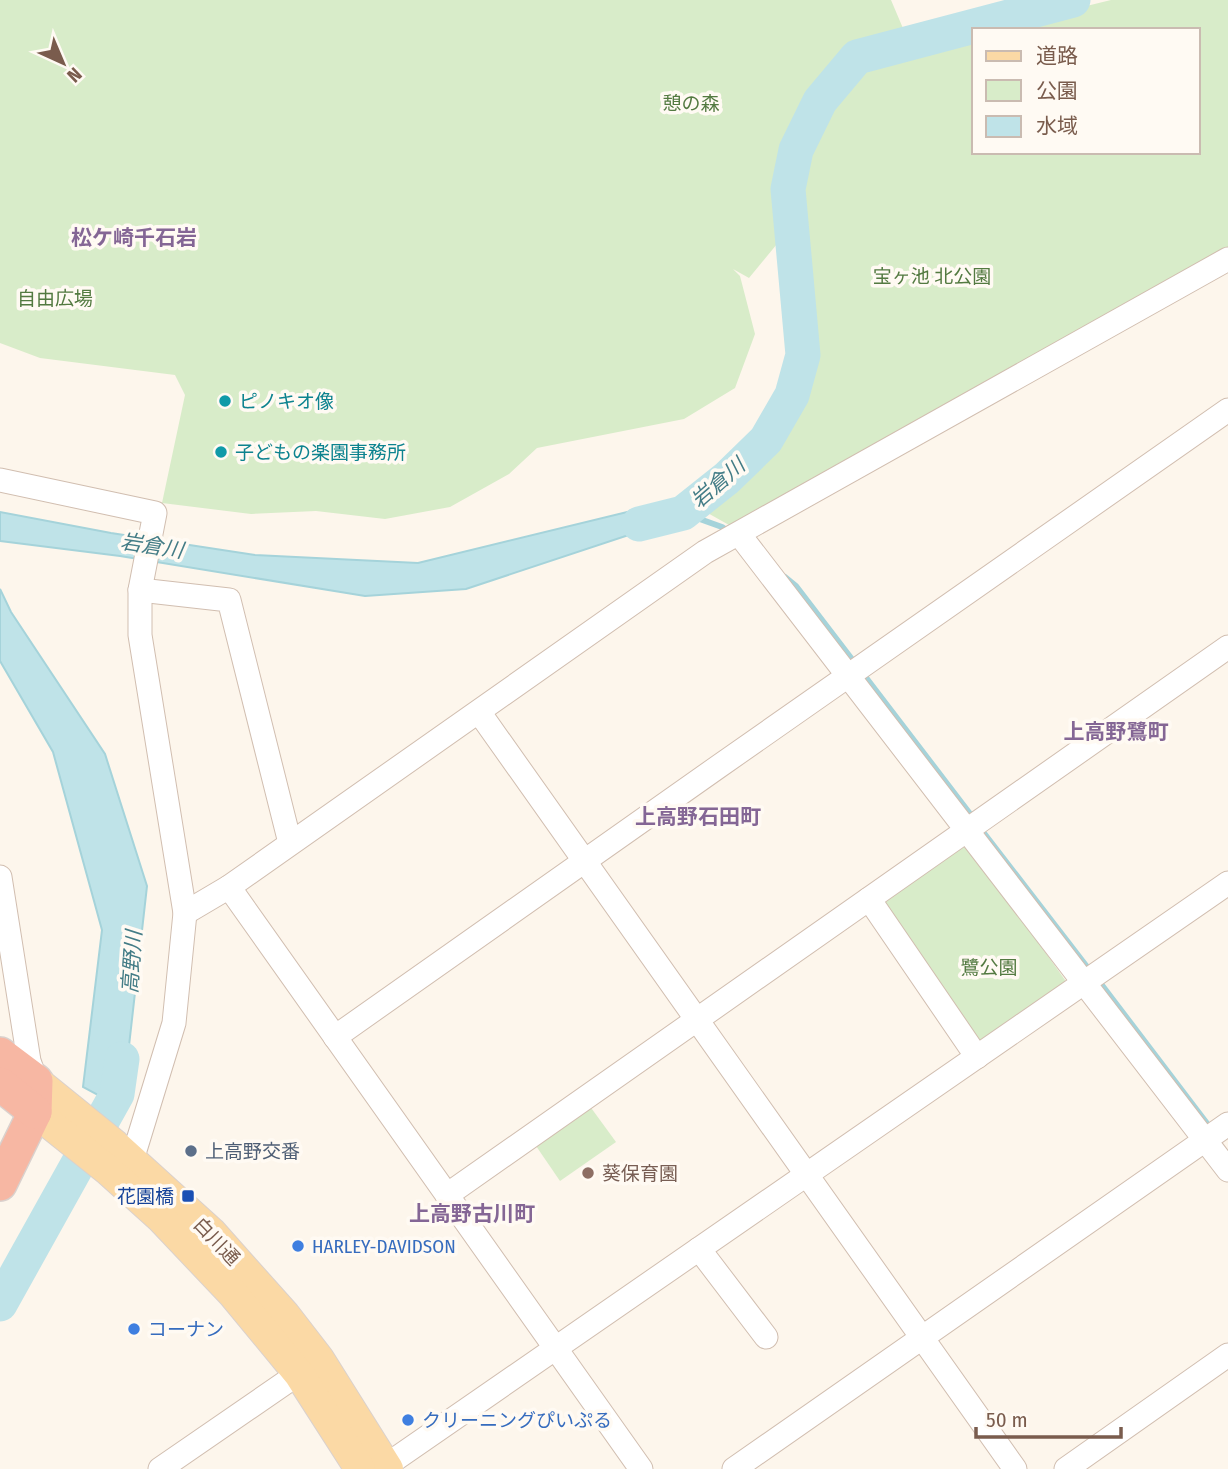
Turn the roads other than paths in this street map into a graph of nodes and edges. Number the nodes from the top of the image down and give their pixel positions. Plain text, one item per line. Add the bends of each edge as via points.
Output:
1 (1228, 259) edge
2 (1228, 410) edge
3 (0, 480) edge
4 (739, 534) junction
5 (140, 590) junction
6 (1228, 647) edge
7 (849, 677) junction
8 (479, 712) junction
9 (967, 830) junction
10 (290, 844) junction
11 (584, 859) junction
12 (0, 877) edge
13 (1228, 883) edge
14 (229, 887) junction
15 (869, 899) junction
16 (185, 913) junction
17 (1084, 982) junction
18 (697, 1020) junction
19 (335, 1037) junction
20 (0, 1054) edge
21 (977, 1057) junction
22 (0, 1084) edge
23 (42, 1102) junction
24 (1228, 1124) edge
25 (1205, 1140) junction
26 (119, 1159) junction
27 (1228, 1170) edge
28 (807, 1174) junction
29 (0, 1184) edge
30 (447, 1195) junction
31 (699, 1249) junction
32 (766, 1337) dead end
33 (922, 1338) junction
34 (555, 1348) junction
35 (1228, 1355) edge
36 (309, 1367) junction
37 (378, 1468) edge
38 (160, 1469) edge
39 (641, 1469) edge
40 (734, 1469) edge
41 (1015, 1469) edge
42 (1066, 1469) edge

1 - 4 street
2 - 7 street
3 - 5 street via 155,513
4 - 7 street
4 - 8 street via 705,552
5 - 10 street via 229,600
5 - 16 street via 140,635
6 - 9 street
7 - 9 street
7 - 11 street
8 - 10 street
8 - 11 street
9 - 15 street
9 - 17 street
10 - 14 street
11 - 18 street
11 - 19 street
12 - 23 street via 29,1061
13 - 17 street
14 - 16 street
14 - 19 street
15 - 18 street
15 - 21 street
16 - 26 street via 174,1023
17 - 21 street
17 - 25 street
18 - 28 street
18 - 30 street
19 - 30 street
20 - 23 highway, 白川通
21 - 28 street
22 - 23 highway, 白川通
23 - 26 main road, 白川通
23 - 29 highway
24 - 25 street
25 - 27 street
25 - 33 street
26 - 36 main road, 白川通 via 211,1232 285,1315
28 - 31 street
28 - 33 street
30 - 34 street
31 - 32 street
31 - 34 street
33 - 40 street
33 - 41 street
34 - 37 street
34 - 39 street
35 - 42 street
36 - 37 main road, 白川通
36 - 38 street

